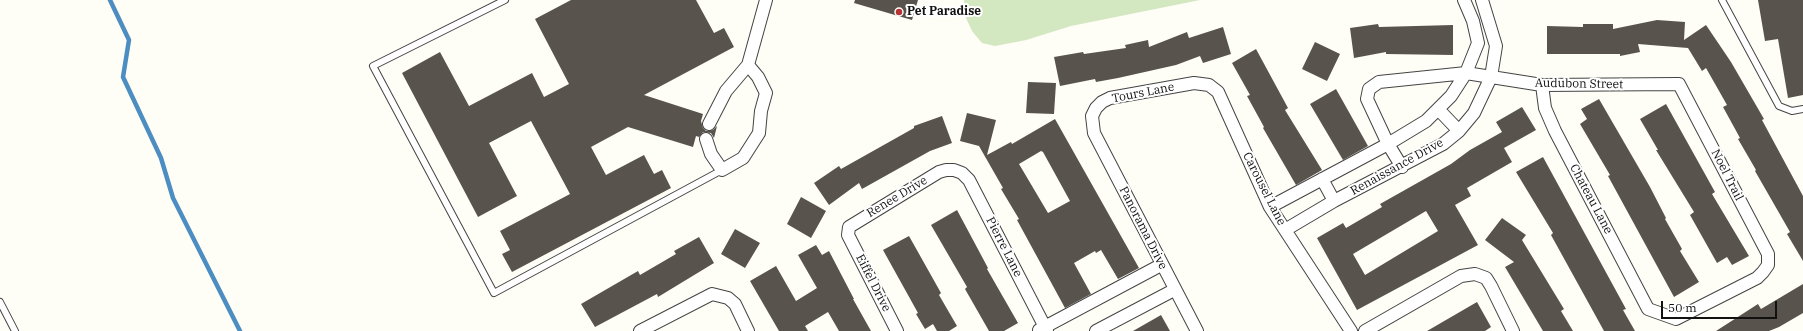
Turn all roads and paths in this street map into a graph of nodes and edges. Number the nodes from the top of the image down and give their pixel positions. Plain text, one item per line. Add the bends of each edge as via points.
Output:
1 (505, 0) edge
2 (766, 0) edge
3 (1464, 0) edge
4 (1482, 0) edge
5 (1722, 0) edge
6 (748, 65) junction
7 (1466, 73) junction
8 (1491, 78) junction
9 (1209, 85) joint
10 (1542, 86) junction
11 (1686, 95) joint
12 (1438, 109) junction
13 (1803, 109) edge
14 (709, 124) dead end
15 (1092, 124) joint
16 (1459, 131) junction
17 (706, 139) dead end
18 (1388, 144) junction
19 (1402, 167) junction
20 (722, 170) junction
21 (954, 170) joint
22 (1322, 179) junction
23 (1334, 201) junction
24 (1270, 207) junction
25 (1285, 230) junction
26 (848, 235) joint
27 (1768, 254) joint
28 (1161, 265) junction
29 (1174, 290) junction
30 (0, 302) edge
31 (1043, 330) edge
32 (15, 331) edge
33 (640, 331) edge
34 (748, 331) edge
35 (897, 331) edge
36 (1096, 331) edge
37 (1197, 331) edge
38 (1350, 331) edge
39 (1365, 331) edge
40 (1513, 331) edge

1 - 20 lane via 373,66 494,293
2 - 6 street
3 - 7 street, Renaissance Drive via 1473,21 1478,43
4 - 8 street, Renaissance Drive via 1496,46
5 - 13 lane via 1779,106 1792,111
6 - 14 street via 726,91
6 - 20 street via 766,93 759,133 743,158
7 - 8 street, Audubon Street
7 - 12 street, Renaissance Drive via 1451,96
7 - 18 street, Audubon Street via 1379,82 1369,88 1367,99
8 - 10 street, Audubon Street
8 - 16 street, Renaissance Drive via 1474,113
9 - 15 street, Tours Lane via 1194,83 1110,98 1096,108
9 - 24 street, Carousel Lane via 1218,92
10 - 11 street, Audubon Street via 1679,84
10 - 27 street, Chateau Lane via 1545,108 1555,131 1648,309 1676,320 1756,278 1768,264
11 - 27 street, Noel Trail
12 - 16 street, Renaissance Drive
12 - 18 street, Renaissance Drive via 1426,121
15 - 28 street, Panorama Drive via 1094,133
16 - 19 street, Renaissance Drive via 1443,144
17 - 20 street via 711,154
18 - 19 street, Audubon Street
18 - 22 street, Renaissance Drive
19 - 23 street, Renaissance Drive
21 - 26 street, Renee Drive via 939,172 849,226
21 - 31 street, Pierre Lane via 969,180
22 - 23 street
22 - 24 street, Renaissance Drive
23 - 25 street, Renaissance Drive
24 - 25 street, Carousel Lane
25 - 38 street, Carousel Lane
26 - 35 street, Eiffel Drive
28 - 29 street, Panorama Drive
28 - 31 street
29 - 36 street
29 - 37 street, Panorama Drive
30 - 32 lane
33 - 34 street via 712,294 720,294 735,304
39 - 40 street via 1460,276 1475,274 1486,278

